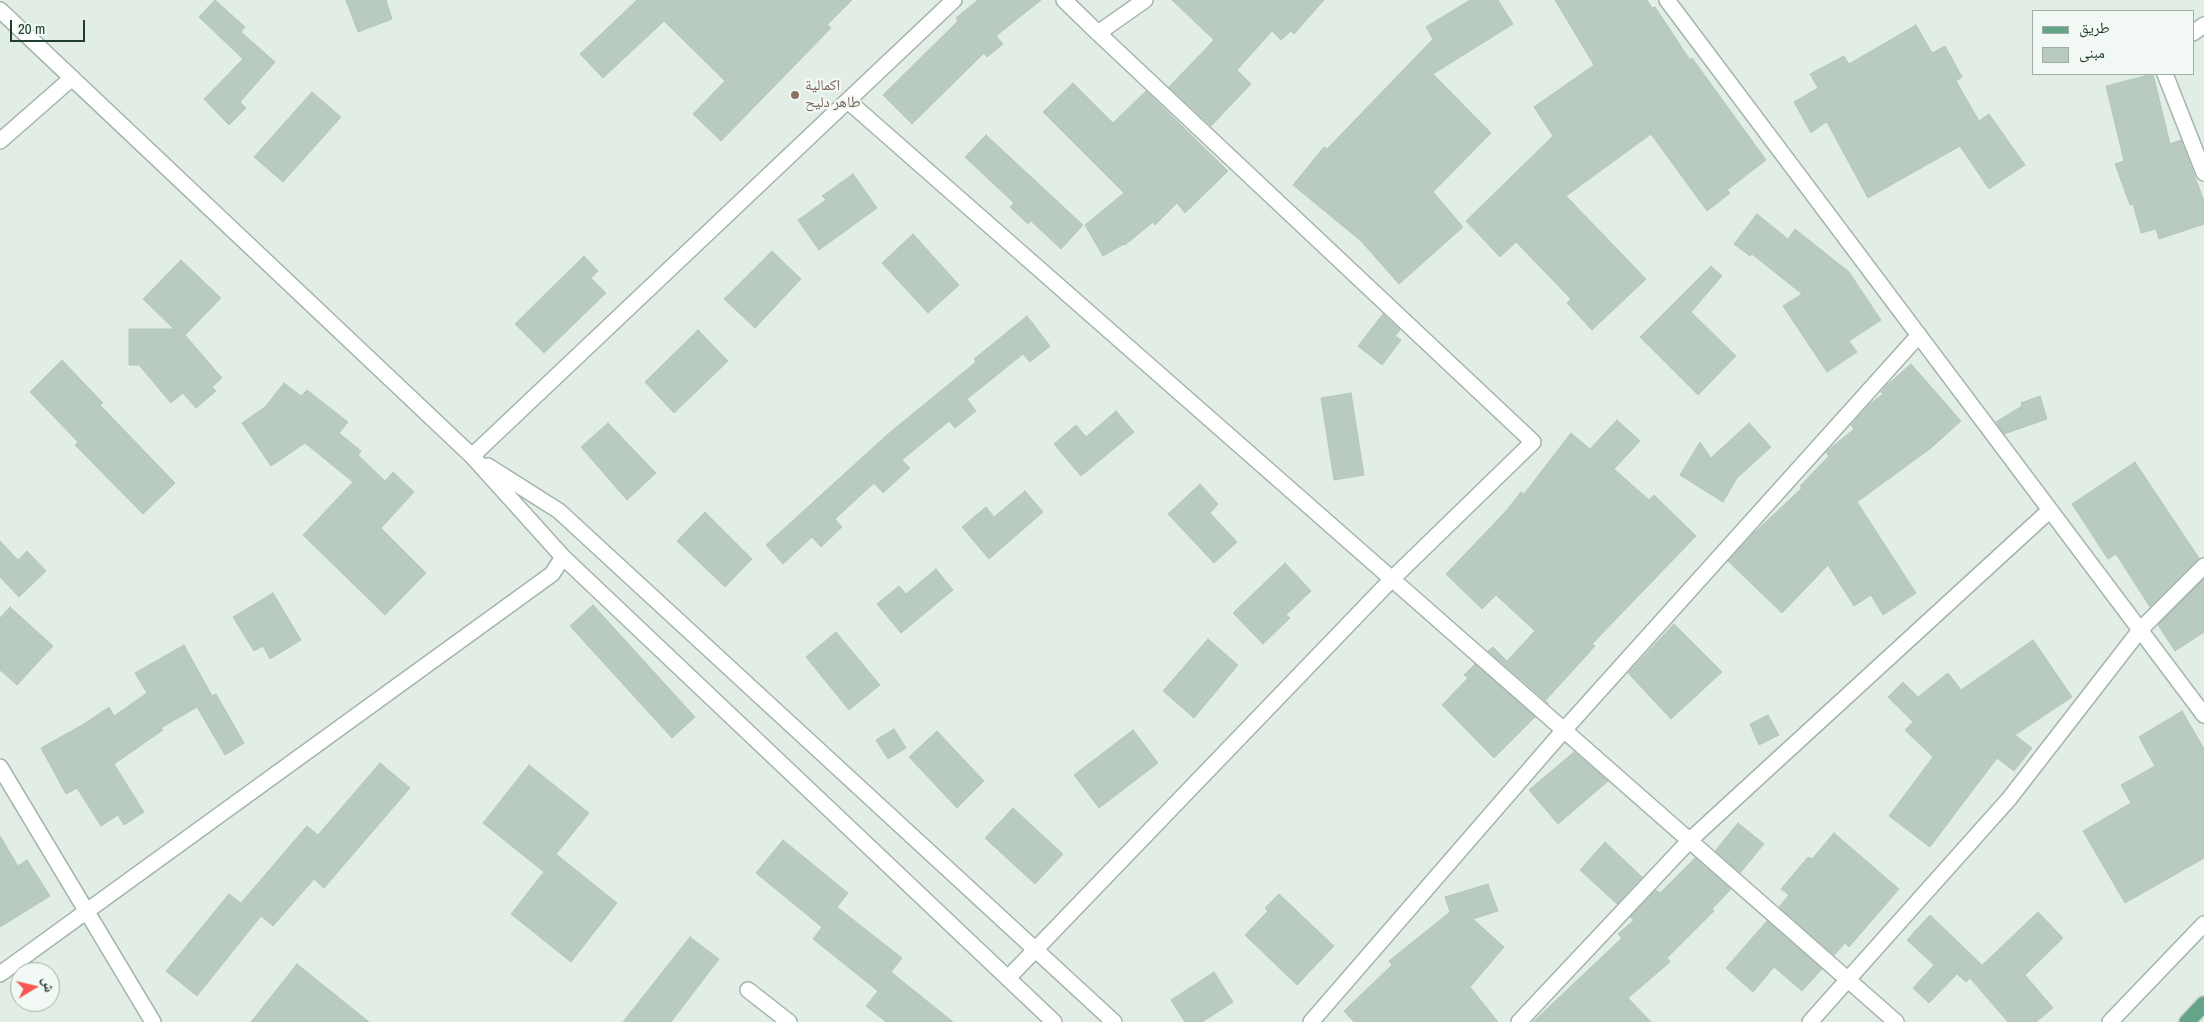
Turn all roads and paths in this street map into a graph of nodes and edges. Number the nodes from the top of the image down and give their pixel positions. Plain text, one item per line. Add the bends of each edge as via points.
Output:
1 (954, 0) edge
2 (1064, 0) edge
3 (1145, 0) edge
4 (1667, 0) edge
5 (0, 10) edge
6 (1098, 34) junction
7 (2165, 75) edge
8 (72, 78) junction
9 (848, 101) junction
10 (0, 141) edge
11 (2204, 174) edge
12 (1919, 335) junction
13 (472, 456) junction
14 (2050, 510) junction
15 (563, 557) junction
16 (2204, 566) edge
17 (1392, 579) junction
18 (2140, 630) junction
19 (2204, 715) edge
20 (1564, 730) junction
21 (0, 767) edge
22 (1690, 840) junction
23 (86, 912) junction
24 (2204, 924) edge
25 (1036, 950) junction
26 (0, 974) edge
27 (1008, 978) junction
28 (1848, 980) junction
29 (748, 990) dead end
30 (2204, 1004) edge
31 (153, 1022) edge
32 (789, 1022) edge
33 (1054, 1022) edge
34 (1114, 1022) edge
35 (1312, 1022) edge
36 (1519, 1022) edge
37 (1810, 1022) edge
38 (1896, 1022) edge
39 (2110, 1022) edge
40 (2187, 1022) edge

1 - 9 street
2 - 6 street
3 - 6 street
4 - 12 street
5 - 8 street
6 - 17 street via 1533,442
7 - 11 street
8 - 10 street
8 - 13 street
9 - 13 street
9 - 17 street
12 - 14 street
12 - 20 street
13 - 15 street
13 - 25 street via 559,511
14 - 18 street
14 - 22 street
15 - 23 street via 552,574
15 - 27 street
16 - 18 street
17 - 20 street
17 - 25 street
18 - 19 street
18 - 28 street via 2009,799
20 - 22 street
20 - 35 street
21 - 23 street
22 - 28 street
22 - 36 street
23 - 26 street
23 - 31 street
24 - 39 street
25 - 27 street
25 - 34 street
27 - 33 street
28 - 37 street
28 - 38 street
29 - 32 street
30 - 40 main road

